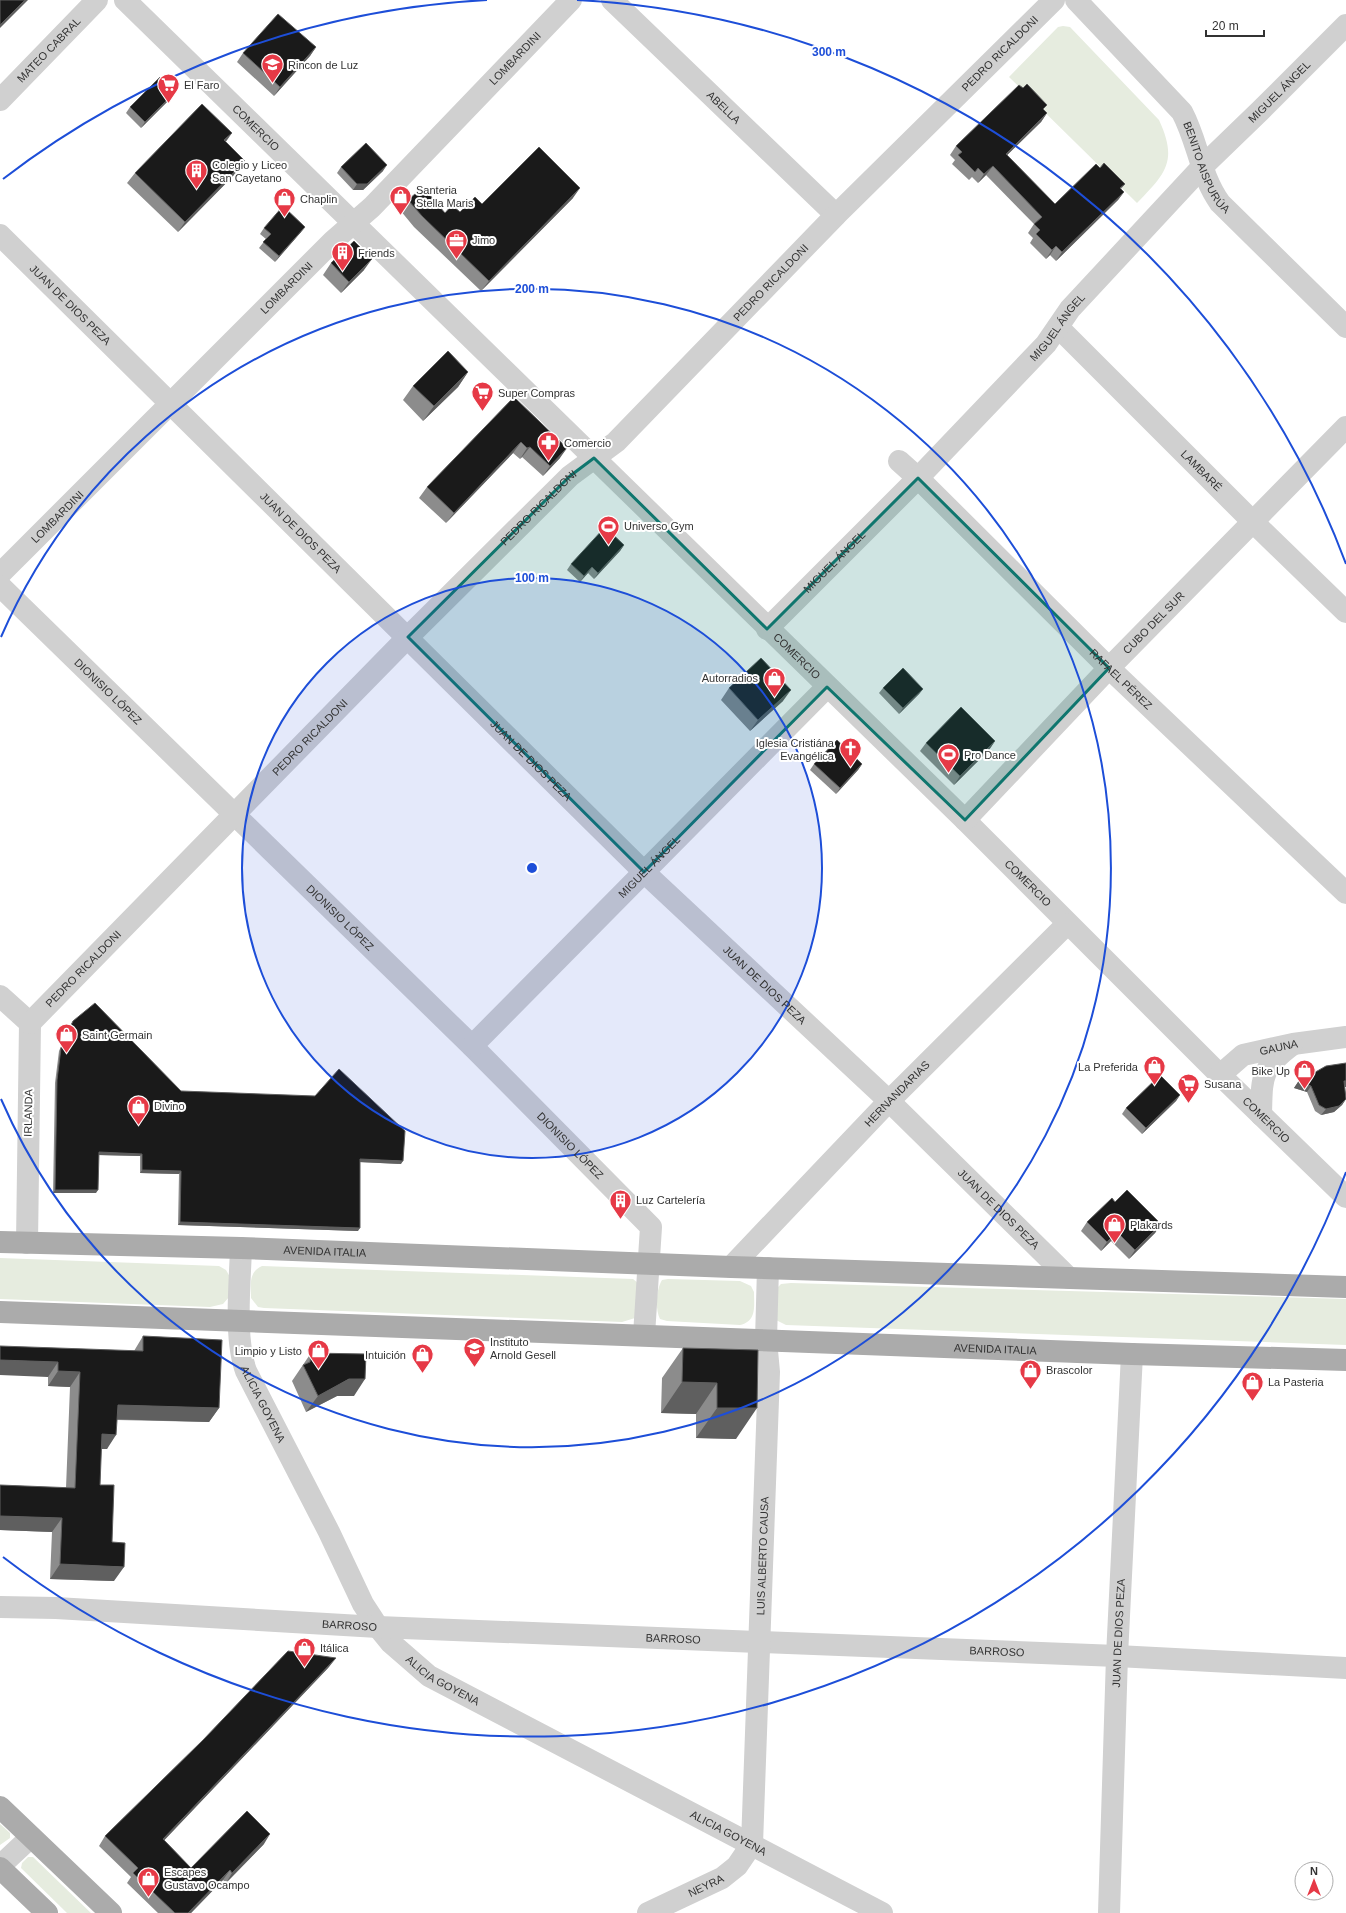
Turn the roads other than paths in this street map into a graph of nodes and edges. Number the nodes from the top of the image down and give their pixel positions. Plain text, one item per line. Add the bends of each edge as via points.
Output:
1 (97, 0) edge
2 (125, 0) edge
3 (571, 0) edge
4 (612, 0) edge
5 (1054, 0) edge
6 (1076, 0) edge
7 (1343, 32) edge
8 (0, 100) edge
9 (1202, 167) junction
10 (836, 215) junction
11 (353, 223) junction
12 (0, 235) edge
13 (1058, 327) junction
14 (1346, 327) edge
15 (171, 403) junction
16 (1346, 427) edge
17 (594, 458) junction
18 (899, 461) dead end
19 (918, 478) junction
20 (1252, 521) junction
21 (0, 574) edge
22 (0, 586) edge
23 (1346, 612) edge
24 (767, 629) junction
25 (408, 637) junction
26 (1109, 668) junction
27 (827, 687) junction
28 (234, 813) junction
29 (965, 820) junction
30 (644, 872) junction
31 (1346, 893) edge
32 (1067, 924) junction
33 (0, 996) edge
34 (30, 1023) junction
35 (1346, 1037) edge
36 (1293, 1044) junction
37 (472, 1046) junction
38 (1220, 1075) junction
39 (889, 1101) junction
40 (1261, 1115) junction
41 (1346, 1197) edge
42 (0, 1242) edge
43 (27, 1243) junction
44 (241, 1248) junction
45 (649, 1264) junction
46 (731, 1267) junction
47 (768, 1268) junction
48 (1069, 1278) junction
49 (1346, 1287) edge
50 (0, 1312) edge
51 (240, 1322) junction
52 (644, 1335) junction
53 (766, 1340) junction
54 (1132, 1354) junction
55 (1346, 1360) edge
56 (0, 1607) edge
57 (378, 1628) junction
58 (759, 1642) junction
59 (1117, 1656) junction
60 (1346, 1668) edge
61 (0, 1807) edge
62 (31, 1837) junction
63 (752, 1844) junction
64 (0, 1867) edge
65 (47, 1913) edge
66 (111, 1913) edge
67 (648, 1913) edge
68 (882, 1913) edge
69 (1109, 1913) edge

1 - 8 street, MATEO CABRAL
2 - 11 street, COMERCIO
3 - 11 street, LOMBARDINI via 378,201
4 - 10 street, ABELLA
5 - 10 street, PEDRO RICALDONI
6 - 9 street, BENITO AISPURÚA via 1182,112 1189,125
7 - 9 street, MIGUEL ÁNGEL
9 - 13 street, MIGUEL ÁNGEL via 1070,309
9 - 14 street, BENITO AISPURÚA via 1207,182 1220,203
10 - 17 street, PEDRO RICALDONI via 616,442
11 - 15 street, LOMBARDINI
11 - 17 street, COMERCIO
12 - 15 street, JUAN DE DIOS PEZA
13 - 19 street, MIGUEL ÁNGEL via 1046,344
13 - 20 street, LAMBARÉ
15 - 21 street, LOMBARDINI
15 - 25 street, JUAN DE DIOS PEZA
16 - 20 street, CUBO DEL SUR
17 - 24 street, COMERCIO
17 - 25 street, PEDRO RICALDONI via 570,476
18 - 19 street, RAFAEL PÉREZ
19 - 24 street, MIGUEL ÁNGEL
19 - 26 street, RAFAEL PÉREZ
20 - 23 street, LAMBARÉ
20 - 26 street, CUBO DEL SUR
22 - 28 street, DIONISIO LÓPEZ
24 - 27 street, COMERCIO
25 - 28 street, PEDRO RICALDONI
25 - 30 street, JUAN DE DIOS PEZA
26 - 29 street, CUBO DEL SUR
26 - 31 street, RAFAEL PÉREZ
27 - 29 street, COMERCIO
27 - 30 street, MIGUEL ÁNGEL
28 - 34 street, PEDRO RICALDONI
28 - 37 street, DIONISIO LÓPEZ
29 - 32 street, COMERCIO
30 - 37 street, MIGUEL ÁNGEL
30 - 39 street, JUAN DE DIOS PEZA
32 - 38 street, COMERCIO
32 - 39 street, HERNANDARIAS
33 - 34 street
34 - 43 street, IRLANDA
35 - 36 street, GAUNA
36 - 38 street, GAUNA via 1243,1055
36 - 40 street via 1276,1057 1264,1075
37 - 45 street, DIONISIO LÓPEZ via 651,1228
38 - 40 street, COMERCIO
39 - 46 street, HERNANDARIAS
39 - 48 street, JUAN DE DIOS PEZA
40 - 41 street, COMERCIO
42 - 43 main road, AVENIDA ITALIA
43 - 44 main road, AVENIDA ITALIA
44 - 45 main road, AVENIDA ITALIA
44 - 51 street, ALICIA GOYENA
45 - 46 main road, AVENIDA ITALIA
45 - 52 street
46 - 47 main road, AVENIDA ITALIA
47 - 48 main road, AVENIDA ITALIA
47 - 53 street, LUIS ALBERTO CAUSA
48 - 49 main road, AVENIDA ITALIA
50 - 51 main road, AVENIDA ITALIA
51 - 52 main road, AVENIDA ITALIA
51 - 57 street, ALICIA GOYENA via 241,1353 246,1371 363,1604
52 - 53 main road, AVENIDA ITALIA
53 - 54 main road, AVENIDA ITALIA
53 - 58 street, LUIS ALBERTO CAUSA via 769,1372
54 - 55 main road, AVENIDA ITALIA
54 - 59 street, JUAN DE DIOS PEZA
56 - 57 street, BARROSO via 56,1608
57 - 58 street, BARROSO
57 - 63 street, ALICIA GOYENA via 391,1643 429,1676
58 - 59 street, BARROSO
58 - 63 street, LUIS ALBERTO CAUSA
59 - 60 street, BARROSO
59 - 69 street, JUAN DE DIOS PEZA
61 - 62 main road
62 - 64 street
62 - 66 main road
63 - 67 street, NEYRA via 737,1866 722,1878
63 - 68 street, ALICIA GOYENA
64 - 65 main road

